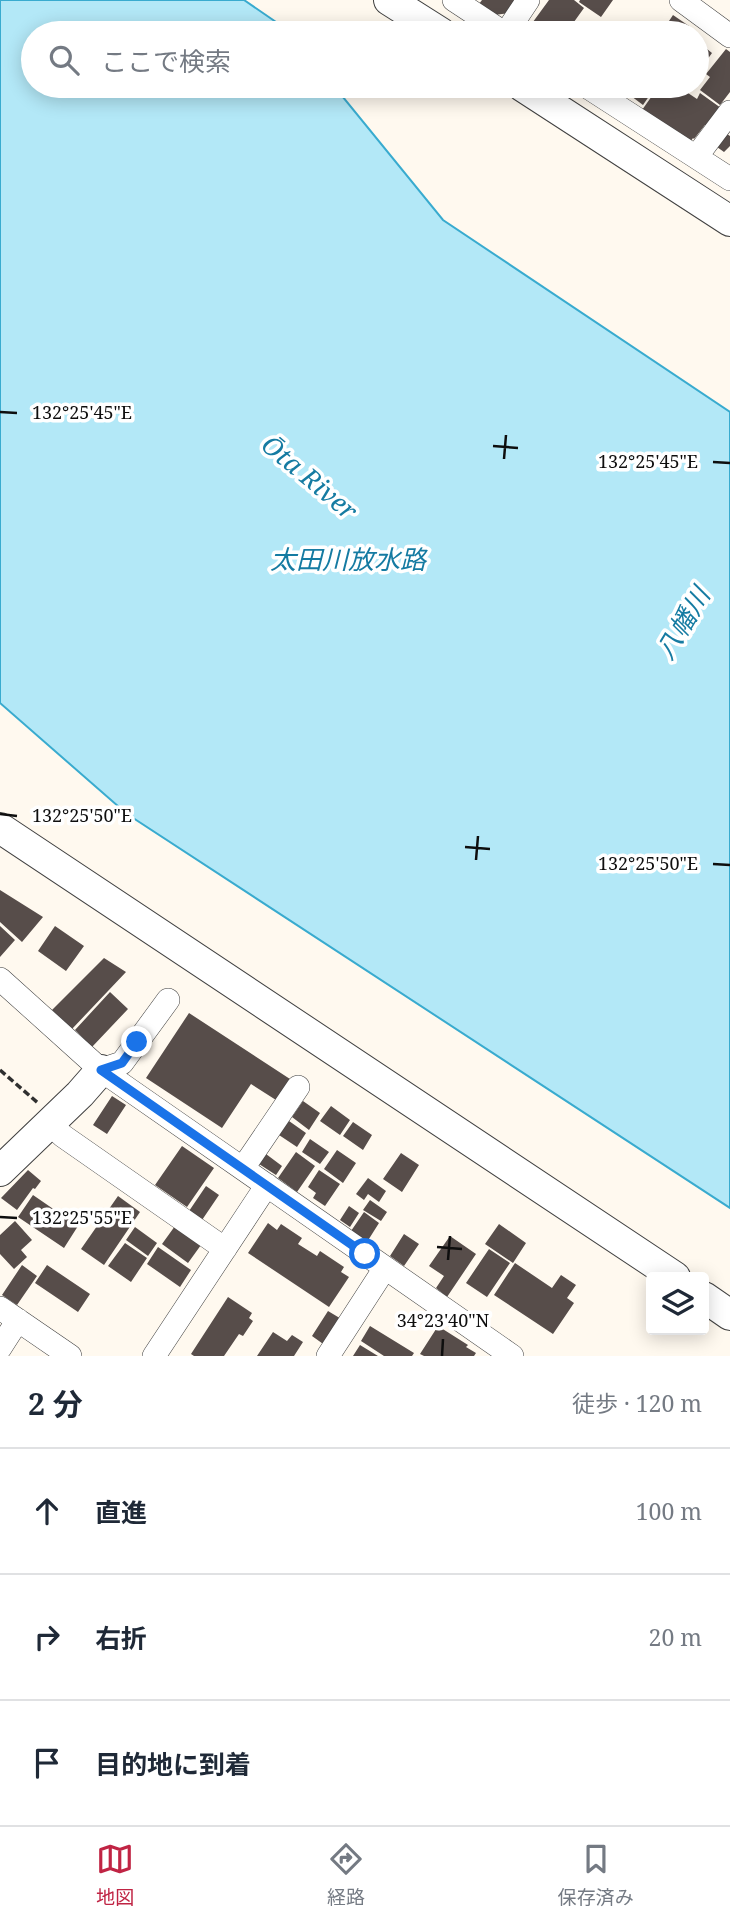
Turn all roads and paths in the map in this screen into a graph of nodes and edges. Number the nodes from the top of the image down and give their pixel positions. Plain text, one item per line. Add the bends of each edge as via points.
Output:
1 (389, 0) edge
2 (454, 0) edge
3 (528, 0) edge
4 (681, 0) edge
5 (422, 21) edge
6 (486, 21) edge
7 (513, 21) edge
8 (730, 36) edge
9 (540, 98) edge
10 (605, 98) edge
11 (730, 112) edge
12 (696, 157) junction
13 (730, 180) edge
14 (730, 221) edge
15 (0, 828) edge
16 (0, 979) edge
17 (168, 1000) dead end
18 (0, 1070) edge
19 (101, 1070) junction
20 (298, 1087) dead end
21 (47, 1116) junction
22 (243, 1168) junction
23 (0, 1171) edge
24 (267, 1185) junction
25 (225, 1249) junction
26 (384, 1268) junction
27 (668, 1272) edge
28 (709, 1300) edge
29 (9, 1314) edge
30 (730, 1315) edge
31 (0, 1348) edge
32 (505, 1354) edge
33 (70, 1356) edge
34 (154, 1356) edge
35 (328, 1356) edge

1 - 5 street
2 - 6 street
3 - 7 street
4 - 8 street
9 - 14 street
10 - 12 street
11 - 12 street
12 - 13 street
15 - 27 street
16 - 19 street
17 - 19 street via 122,1063
18 - 21 path
19 - 21 street
19 - 22 street
20 - 22 street
21 - 23 street
21 - 25 street via 74,1143
22 - 24 street
24 - 25 street
24 - 26 street
25 - 34 street
26 - 32 street
26 - 35 street
28 - 30 street
29 - 31 street
29 - 33 street

